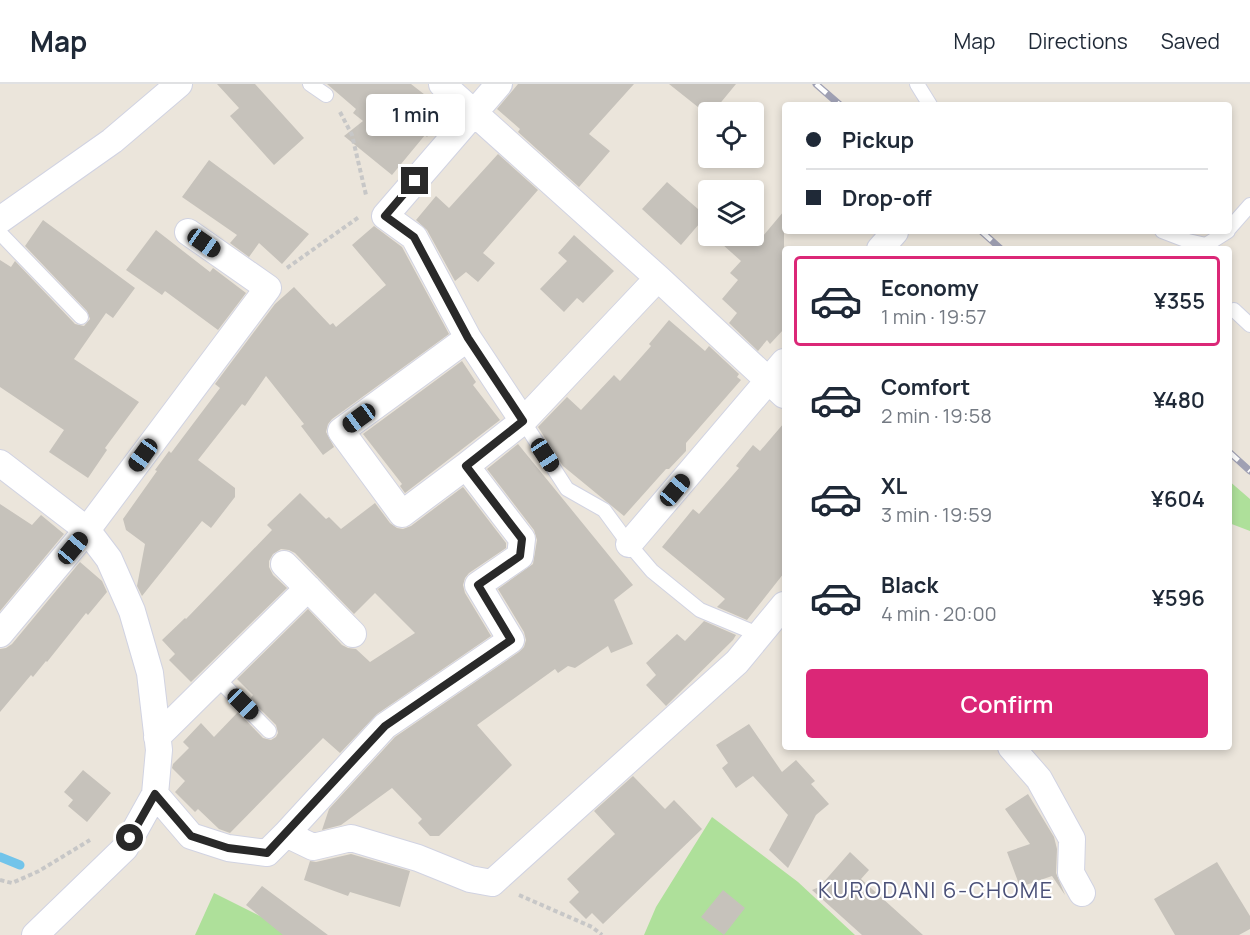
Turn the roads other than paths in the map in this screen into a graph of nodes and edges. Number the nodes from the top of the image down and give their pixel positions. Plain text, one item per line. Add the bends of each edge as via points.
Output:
1 (179, 84) edge
2 (310, 84) edge
3 (442, 84) edge
4 (499, 84) edge
5 (917, 84) edge
6 (326, 95) road end
7 (928, 102) edge
8 (474, 112) junction
9 (1250, 205) edge
10 (0, 220) edge
11 (1232, 225) edge
12 (188, 232) dead end
13 (0, 233) edge
14 (1170, 234) edge
15 (1222, 234) edge
16 (1206, 246) edge
17 (1206, 246) edge
18 (658, 278) junction
19 (1234, 310) dead end
20 (81, 317) dead end
21 (1250, 325) edge
22 (468, 338) junction
23 (779, 379) edge
24 (523, 421) junction
25 (0, 463) edge
26 (466, 466) junction
27 (87, 530) junction
28 (629, 544) junction
29 (284, 564) dead end
30 (308, 588) junction
31 (782, 608) edge
32 (0, 634) edge
33 (353, 634) dead end
34 (760, 635) junction
35 (217, 678) junction
36 (268, 731) dead end
37 (157, 737) junction
38 (1014, 750) edge
39 (155, 794) junction
40 (286, 834) junction
41 (1082, 893) dead end
42 (35, 935) edge

1 - 10 street via 112,141
2 - 6 lane
3 - 8 street
4 - 8 street
5 - 7 lane
8 - 18 street
8 - 22 street via 377,213 414,237
9 - 11 lane
12 - 27 street via 268,288
13 - 20 lane
14 - 16 lane
15 - 17 lane
18 - 23 street
18 - 24 street
19 - 21 lane
22 - 24 street
22 - 26 street via 341,431 402,514
23 - 28 street
24 - 26 street
24 - 28 lane via 567,489 604,510
25 - 27 street
26 - 40 street via 522,539 520,556 478,585 511,640 385,726
27 - 32 street
27 - 37 street via 110,560 132,610 150,673
28 - 34 lane via 652,570 700,610
29 - 30 street
30 - 33 street
30 - 35 street
31 - 34 street
34 - 40 street via 737,662 492,883 351,838 313,847
35 - 36 lane
35 - 37 street
37 - 39 street
38 - 41 street via 1040,779 1072,839 1071,873
39 - 40 street via 191,836 228,848 267,853
39 - 42 street via 125,848

